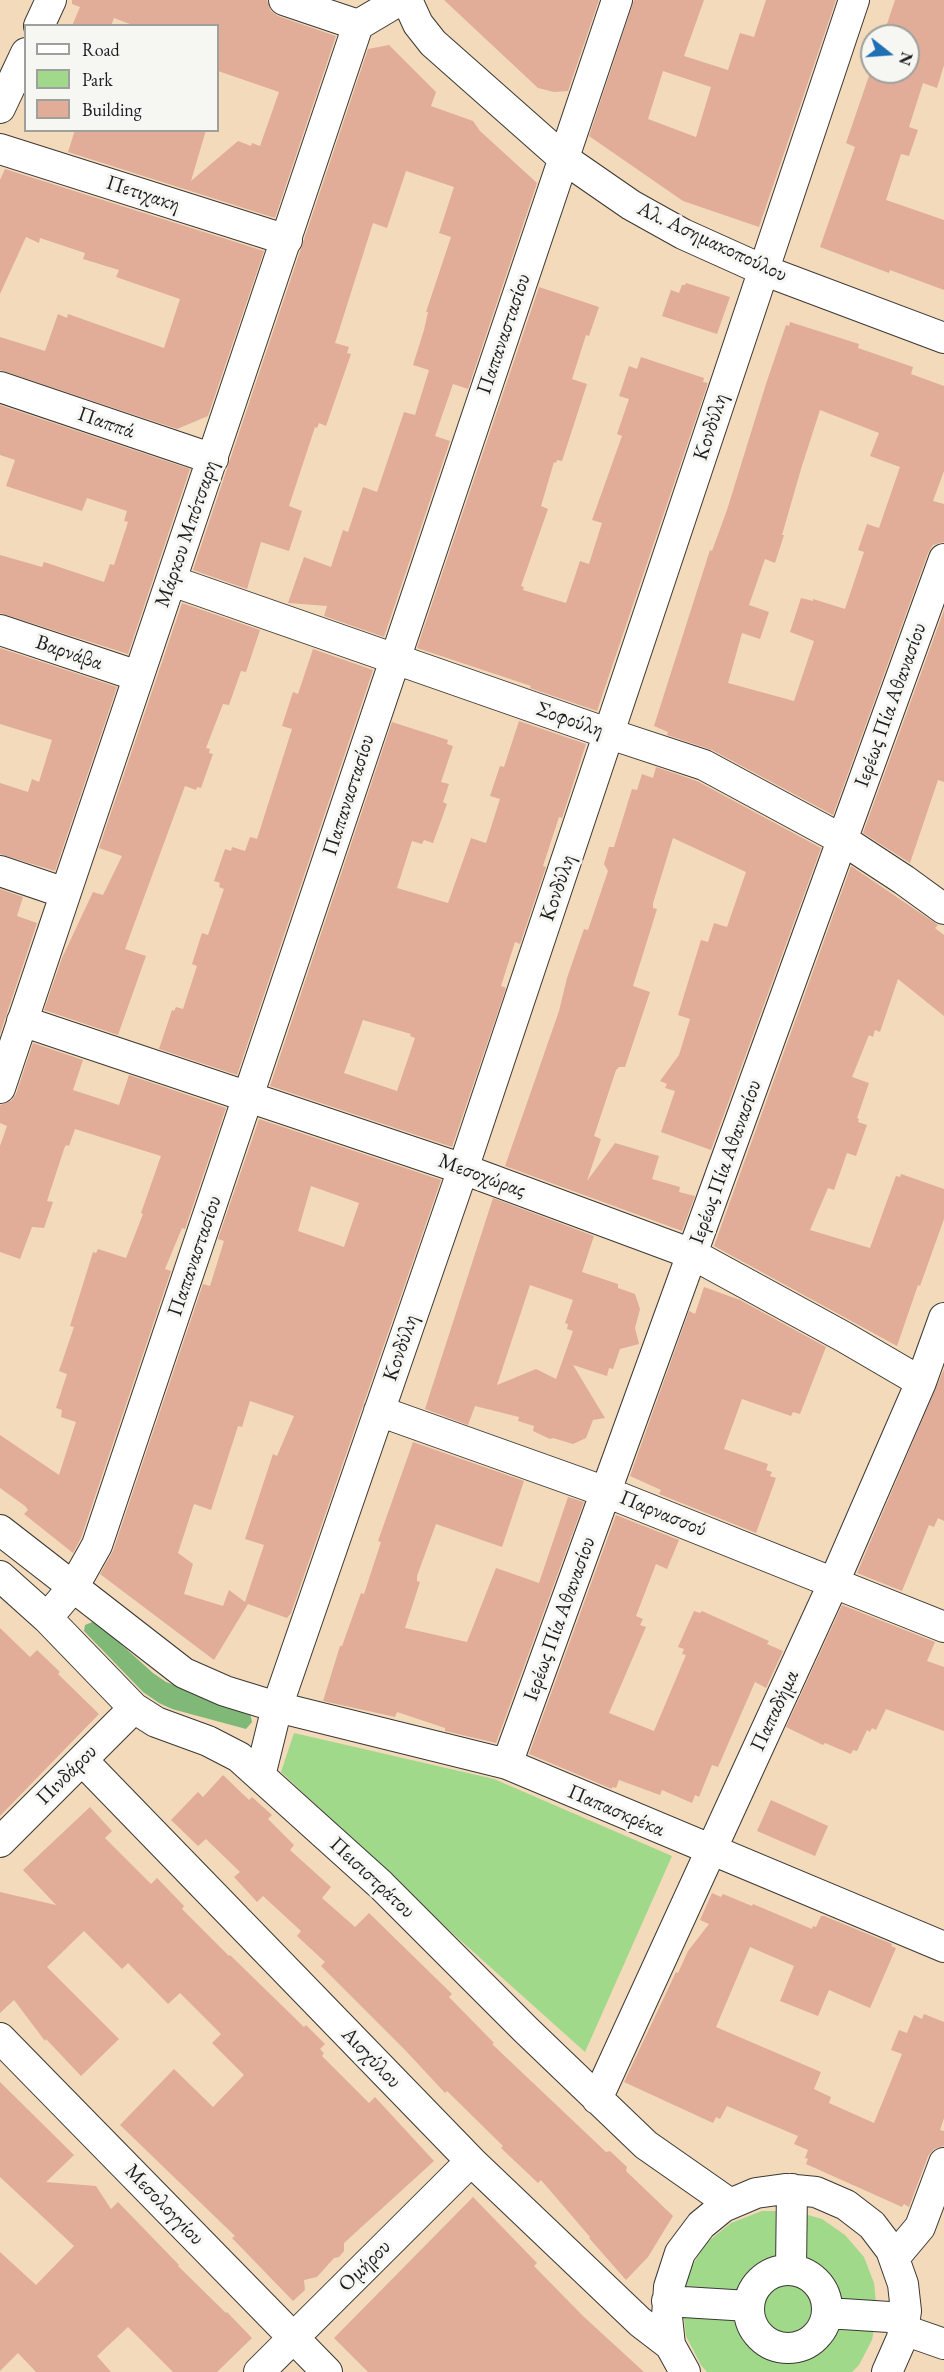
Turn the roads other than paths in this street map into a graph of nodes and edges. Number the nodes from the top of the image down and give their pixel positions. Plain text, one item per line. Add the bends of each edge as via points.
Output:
1 (51, 0) edge
2 (284, 0) edge
3 (400, 0) edge
4 (407, 0) edge
5 (617, 0) edge
6 (854, 0) edge
7 (40, 24) edge
8 (358, 26) junction
9 (24, 57) edge
10 (0, 108) edge
11 (0, 149) edge
12 (563, 158) junction
13 (287, 240) junction
14 (763, 270) junction
15 (944, 338) edge
16 (0, 387) edge
17 (213, 459) junction
18 (944, 559) edge
19 (172, 581) junction
20 (0, 630) edge
21 (394, 658) junction
22 (138, 676) junction
23 (610, 734) junction
24 (843, 840) junction
25 (0, 871) edge
26 (65, 893) junction
27 (944, 909) edge
28 (22, 1021) junction
29 (0, 1088) edge
30 (249, 1096) junction
31 (463, 1169) junction
32 (692, 1254) junction
33 (944, 1318) edge
34 (921, 1382) junction
35 (379, 1411) junction
36 (606, 1492) junction
37 (0, 1530) edge
38 (0, 1576) edge
39 (834, 1582) junction
40 (74, 1586) junction
41 (47, 1618) junction
42 (944, 1627) edge
43 (277, 1707) junction
44 (134, 1708) junction
45 (82, 1760) junction
46 (507, 1764) junction
47 (260, 1776) junction
48 (0, 1842) edge
49 (711, 1851) junction
50 (944, 1947) edge
51 (0, 2038) edge
52 (597, 2099) junction
53 (471, 2161) junction
54 (944, 2163) edge
55 (792, 2189) junction
56 (729, 2203) junction
57 (894, 2258) junction
58 (791, 2270) junction
59 (667, 2301) junction
60 (749, 2306) junction
61 (827, 2313) junction
62 (904, 2324) junction
63 (294, 2338) junction
64 (944, 2344) edge
65 (670, 2345) junction
66 (783, 2360) edge
67 (259, 2372) edge
68 (327, 2372) edge
69 (685, 2372) edge
70 (887, 2372) edge

1 - 7 street
2 - 8 street
3 - 8 street
4 - 12 street, Αλ. Ασημακοπούλου via 418,24 433,43
5 - 12 street, Παπαναστασίου
6 - 14 street, Κονδύλη
8 - 13 street, Μάρκου Μπότσαρη
9 - 10 street
11 - 13 street, Πετιχακη
12 - 14 street, Αλ. Ασημακοπούλου via 652,218
12 - 21 street, Παπαναστασίου
13 - 17 street, Μάρκου Μπότσαρη
14 - 15 street, Αλ. Ασημακοπούλου
14 - 23 street, Κονδύλη
16 - 17 street, Παππά
17 - 19 street, Μάρκου Μπότσαρη
18 - 24 street, Ιερέως Πία Αθανασίου
19 - 21 street, Σοφούλη
19 - 22 street, Μάρκου Μπότσαρη
20 - 22 street, Βαρνάβα
21 - 23 street, Σοφούλη
21 - 30 street, Παπαναστασίου
22 - 26 street, Μάρκου Μπότσαρη
23 - 24 street, Σοφούλη via 704,765
23 - 31 street, Κονδύλη
24 - 27 street, Σοφούλη
24 - 32 street, Ιερέως Πία Αθανασίου
25 - 26 street
26 - 28 street, Μάρκου Μπότσαρη
28 - 29 street, Μάρκου Μπότσαρη
28 - 30 street, Μεσοχώρας
30 - 31 street, Μεσοχώρας
30 - 40 street, Παπαναστασίου via 97,1545
31 - 32 street, Μεσοχώρας
31 - 35 street, Κονδύλη
32 - 34 street, Μεσοχώρας
32 - 36 street, Ιερέως Πία Αθανασίου
33 - 34 street, Παπαδήμα
34 - 39 street, Παπαδήμα
35 - 36 street, Παρνασσού
35 - 43 street, Κονδύλη
36 - 39 street, Παρνασσού
36 - 46 street, Ιερέως Πία Αθανασίου
37 - 40 street, Παπασκρέκα
38 - 41 street, Πεισιστράτου
39 - 42 street, Παρνασσού
39 - 49 street, Παπαδήμα
40 - 41 street, Παπαναστασίου
40 - 43 street, Παπασκρέκα via 184,1673
41 - 44 street, Πεισιστράτου
43 - 46 street, Παπασκρέκα
43 - 47 street, Κονδύλη
44 - 45 street, Πινδάρου
44 - 47 street, Πεισιστράτου via 156,1722 239,1757
45 - 48 street, Πινδάρου
45 - 53 street, Αισχύλου
46 - 49 street, Παπασκρέκα
47 - 52 street, Πεισιστράτου via 381,1885
49 - 50 street, Παπασκρέκα
49 - 52 street, Παπαδήμα
51 - 63 street, Μεσολογγίου
52 - 56 street, Πεισιστράτου via 646,2145
53 - 63 street, Ομήρου
53 - 65 street, Αισχύλου via 640,2322
54 - 57 street via 920,2227
55 - 56 street via 756,2193
55 - 57 street via 824,2195 853,2209 877,2230
55 - 58 street
56 - 59 street via 701,2225 684,2247 670,2280
57 - 62 street via 903,2284
58 - 60 street via 779,2271 763,2280 752,2294
58 - 61 street via 803,2273 818,2285
59 - 60 street
59 - 65 street
60 - 66 street via 754,2329
61 - 62 street
61 - 66 street via 820,2330 808,2343
62 - 64 street
62 - 70 street via 897,2353
63 - 67 street, Ομήρου
63 - 68 street, Μεσολογγίου
65 - 69 street

